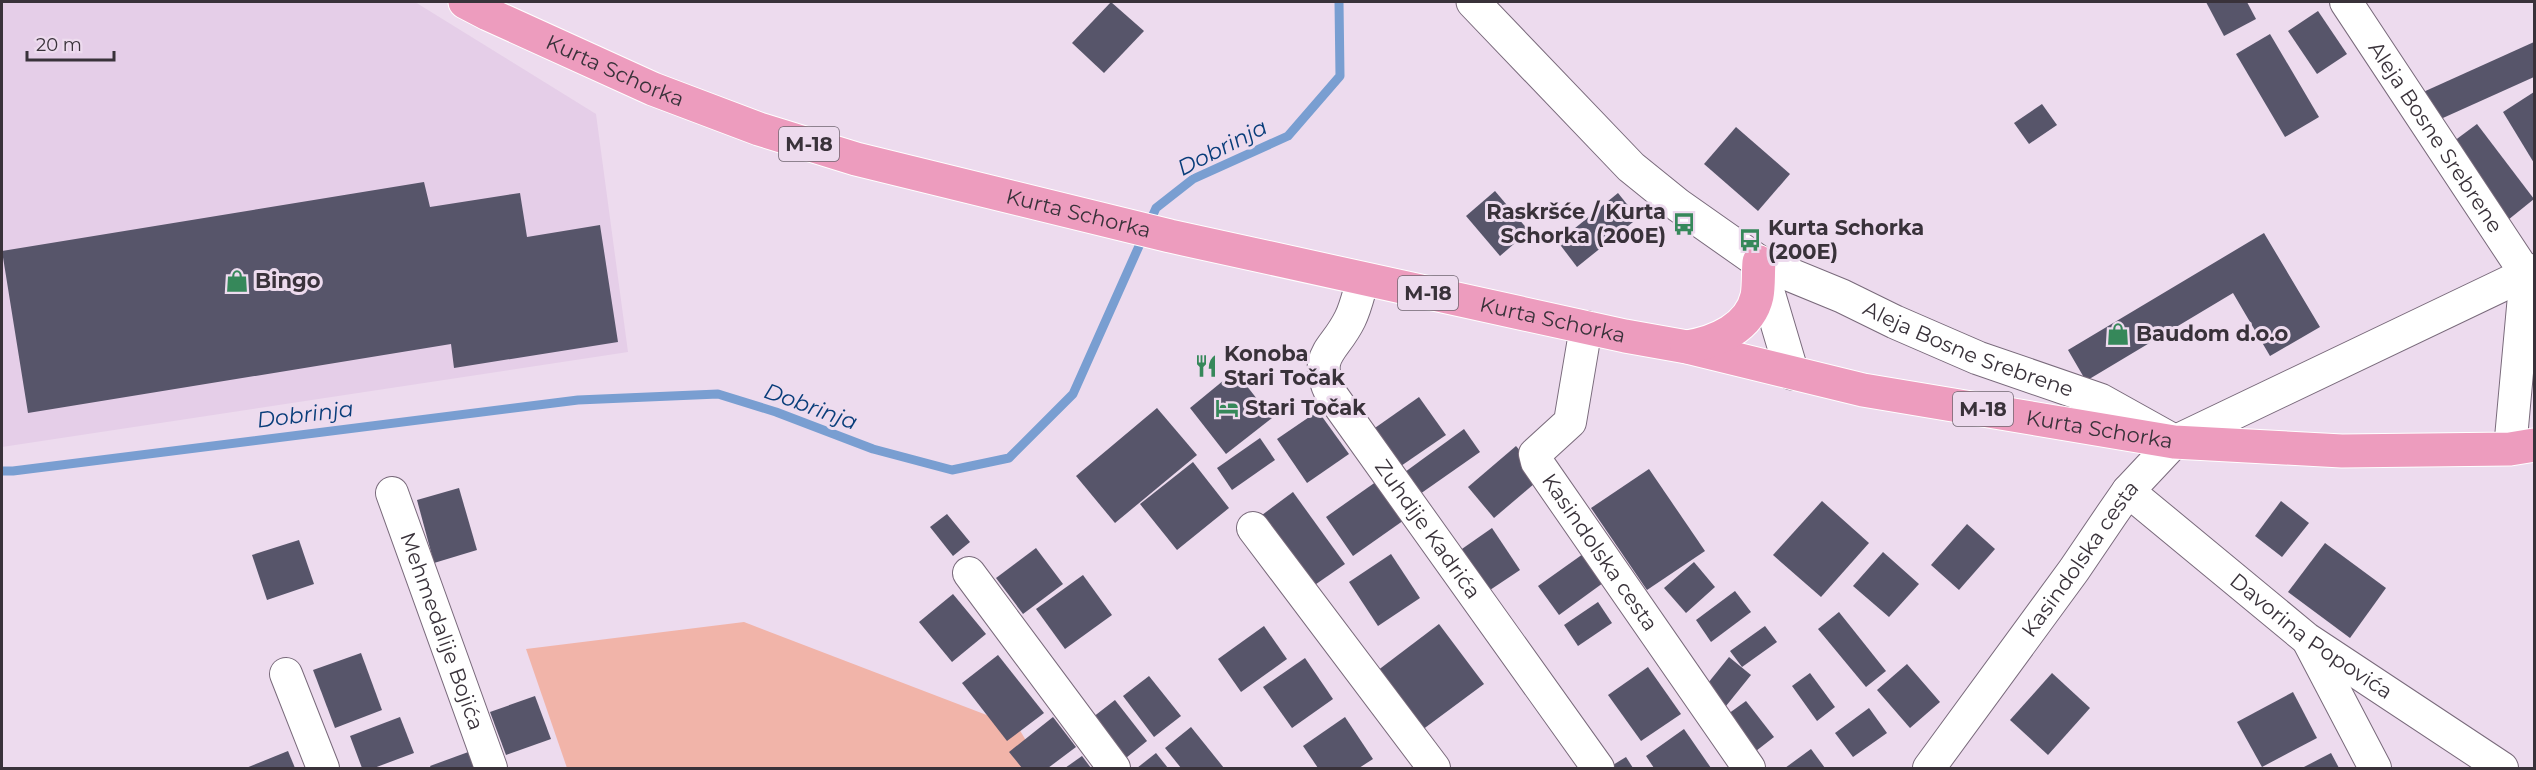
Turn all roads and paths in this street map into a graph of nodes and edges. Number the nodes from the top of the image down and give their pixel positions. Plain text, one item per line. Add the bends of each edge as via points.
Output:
1 (465, 2) edge
2 (1473, 2) edge
3 (2346, 2) edge
4 (1759, 262) junction
5 (2530, 272) edge
6 (1363, 279) junction
7 (1586, 327) junction
8 (1687, 347) junction
9 (1792, 373) junction
10 (2174, 442) junction
11 (2522, 447) edge
12 (2128, 491) junction
13 (392, 493) dead end
14 (1253, 528) dead end
15 (969, 573) dead end
16 (2307, 639) junction
17 (286, 674) dead end
18 (323, 768) edge
19 (491, 768) edge
20 (1114, 768) edge
21 (1434, 768) edge
22 (1598, 768) edge
23 (1749, 768) edge
24 (1929, 768) edge
25 (2375, 768) edge
26 (2502, 768) edge

1 - 6 main road, Kurta Schorka / M-18 via 652,89 759,129 856,159
2 - 4 street, Aleja Bosne Srebrene via 1631,167
3 - 5 street, Aleja Bosne Srebrene
4 - 8 main road via 1757,297 1746,317 1730,333 1710,343
4 - 9 street
4 - 10 street, Aleja Bosne Srebrene via 1978,358 2100,400
5 - 10 street
5 - 11 street
6 - 7 main road, Kurta Schorka / M-18
6 - 22 street, Zuhdije Kadrića via 1350,319 1323,361 1323,378
7 - 8 main road, Kurta Schorka / M-18
7 - 23 street, Kasindolska cesta via 1570,422 1540,447 1535,454 1537,462
8 - 9 main road, Kurta Schorka / M-18
9 - 10 main road, Kurta Schorka / M-18 via 1863,390
10 - 11 main road, Kurta Schorka / M-18 via 2342,452
10 - 12 street, Kasindolska cesta
12 - 16 street, Davorina Popovića
12 - 24 street, Kasindolska cesta
13 - 19 street, Mehmedalije Bojića
14 - 21 street
15 - 20 street
16 - 25 street
16 - 26 street, Davorina Popovića
17 - 18 street

